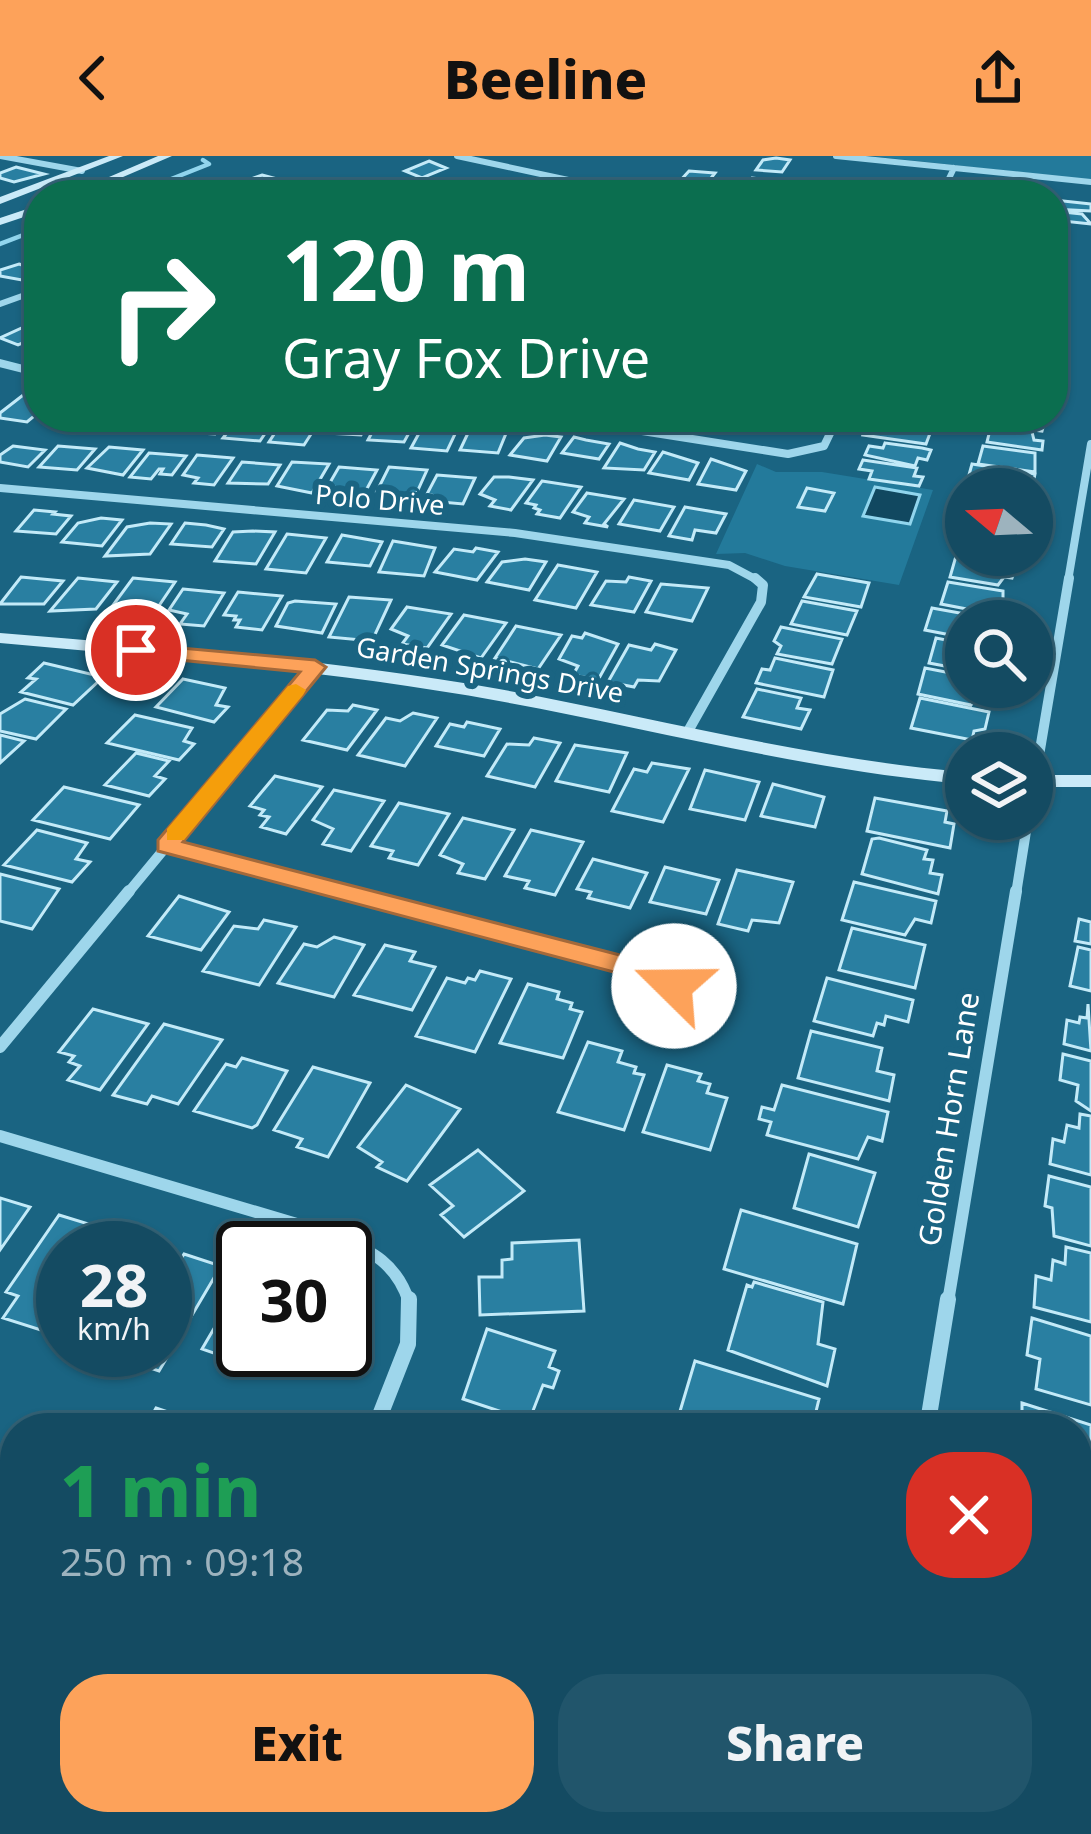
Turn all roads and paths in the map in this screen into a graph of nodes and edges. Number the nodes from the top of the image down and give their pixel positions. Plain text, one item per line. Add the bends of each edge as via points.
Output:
1 (118, 156) edge
2 (167, 156) edge
3 (836, 156) edge
4 (464, 157) edge
5 (2, 158) edge
6 (954, 168) junction
7 (82, 171) junction
8 (57, 180) edge
9 (109, 180) edge
10 (568, 180) edge
11 (948, 180) edge
12 (1091, 182) edge
13 (647, 432) edge
14 (831, 432) edge
15 (1091, 444) edge
16 (0, 488) edge
17 (3, 641) edge
18 (315, 667) junction
19 (1042, 732) edge
20 (687, 733) junction
21 (945, 775) edge
22 (1091, 782) edge
23 (1053, 785) edge
24 (1025, 840) edge
25 (166, 846) junction
26 (709, 1008) dead end
27 (0, 1047) edge
28 (0, 1136) edge
29 (382, 1413) edge
30 (929, 1413) edge

1 - 7 street
2 - 9 street
3 - 6 street
4 - 10 street
5 - 7 street
6 - 11 street
6 - 12 street
7 - 8 street
13 - 14 street via 772,452 814,450
15 - 19 street
16 - 20 street, Polo Drive via 515,533 729,565 763,586 760,602
17 - 18 street, Garden Springs Drive
18 - 20 street, Garden Springs Drive
18 - 25 street
20 - 21 street, Garden Springs Drive
22 - 23 street
24 - 30 street, Golden Horn Lane
25 - 26 street via 633,968
25 - 27 street
28 - 29 street via 337,1236 386,1261 403,1286 410,1320 408,1358

